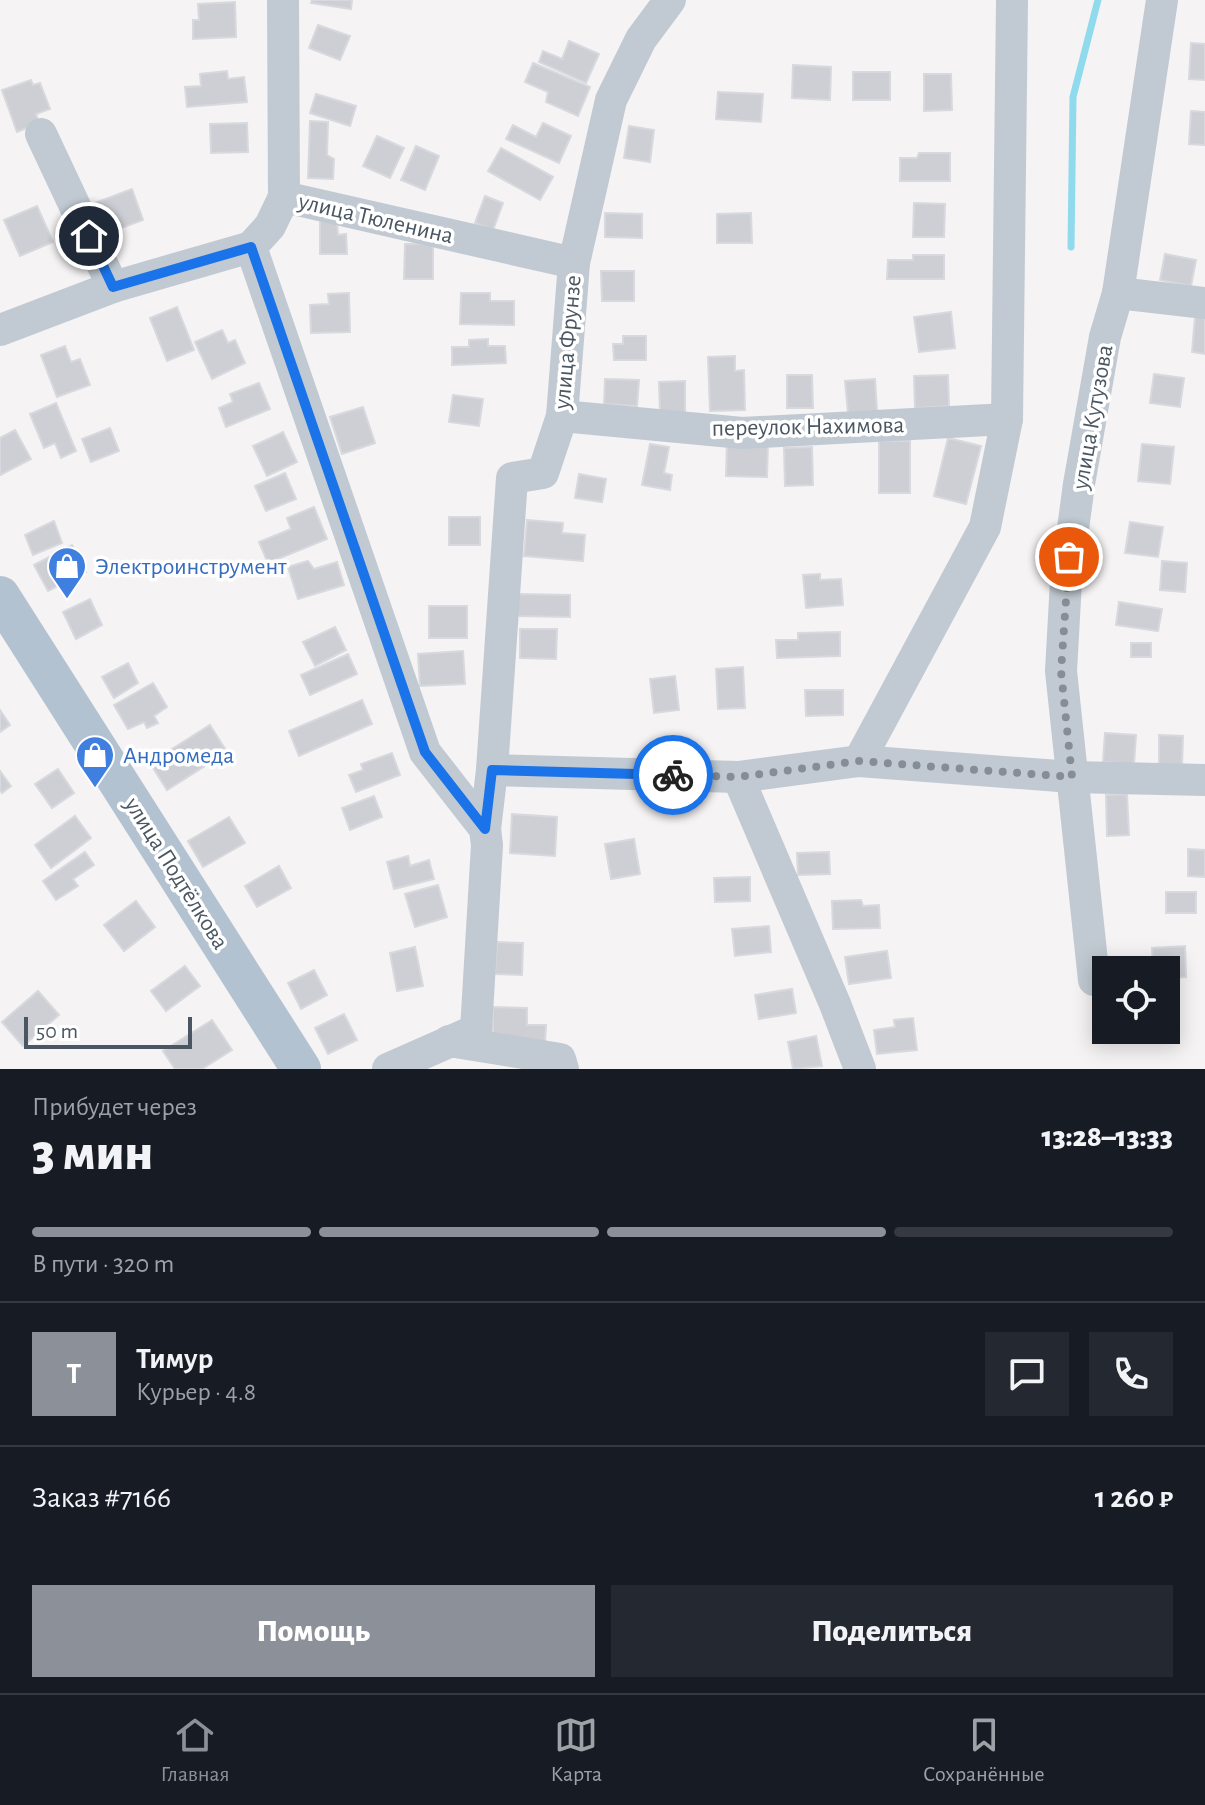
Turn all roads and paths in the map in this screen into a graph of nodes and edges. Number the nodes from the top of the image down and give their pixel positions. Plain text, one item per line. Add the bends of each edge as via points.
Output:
1 (283, 0) edge
2 (670, 0) edge
3 (1012, 0) edge
4 (1162, 0) edge
5 (41, 134) dead end
6 (284, 197) junction
7 (251, 247) junction
8 (574, 263) junction
9 (113, 287) junction
10 (1118, 293) junction
11 (1205, 303) edge
12 (0, 330) edge
13 (562, 416) junction
14 (1007, 419) junction
15 (0, 596) edge
16 (859, 761) junction
17 (492, 770) junction
18 (738, 777) junction
19 (1072, 777) junction
20 (1205, 780) edge
21 (485, 829) junction
22 (1092, 962) edge
23 (449, 1041) junction
24 (301, 1069) edge
25 (388, 1069) edge
26 (563, 1069) edge
27 (860, 1069) edge

1 - 6 street
2 - 8 street, улица Фрунзе via 641,39 611,100
3 - 14 street
4 - 10 street, улица Кутузова
5 - 9 street
6 - 7 street, улица Тюленина via 270,226
6 - 8 street, улица Тюленина
7 - 9 street
7 - 21 street via 425,752
8 - 13 street, улица Фрунзе
9 - 12 street
10 - 11 street
10 - 19 street, улица Кутузова via 1105,337 1066,581 1061,671
13 - 14 street, переулок Нахимова via 742,433
13 - 17 street, улица Фрунзе via 543,473 512,478
14 - 16 street via 985,527
15 - 24 main road, улица Подтёлкова
16 - 18 street
16 - 19 street
17 - 18 street
17 - 21 street
18 - 27 street
19 - 20 street
19 - 22 street, улица Кутузова
21 - 23 street via 476,1030
23 - 25 street
23 - 26 street via 560,1059

